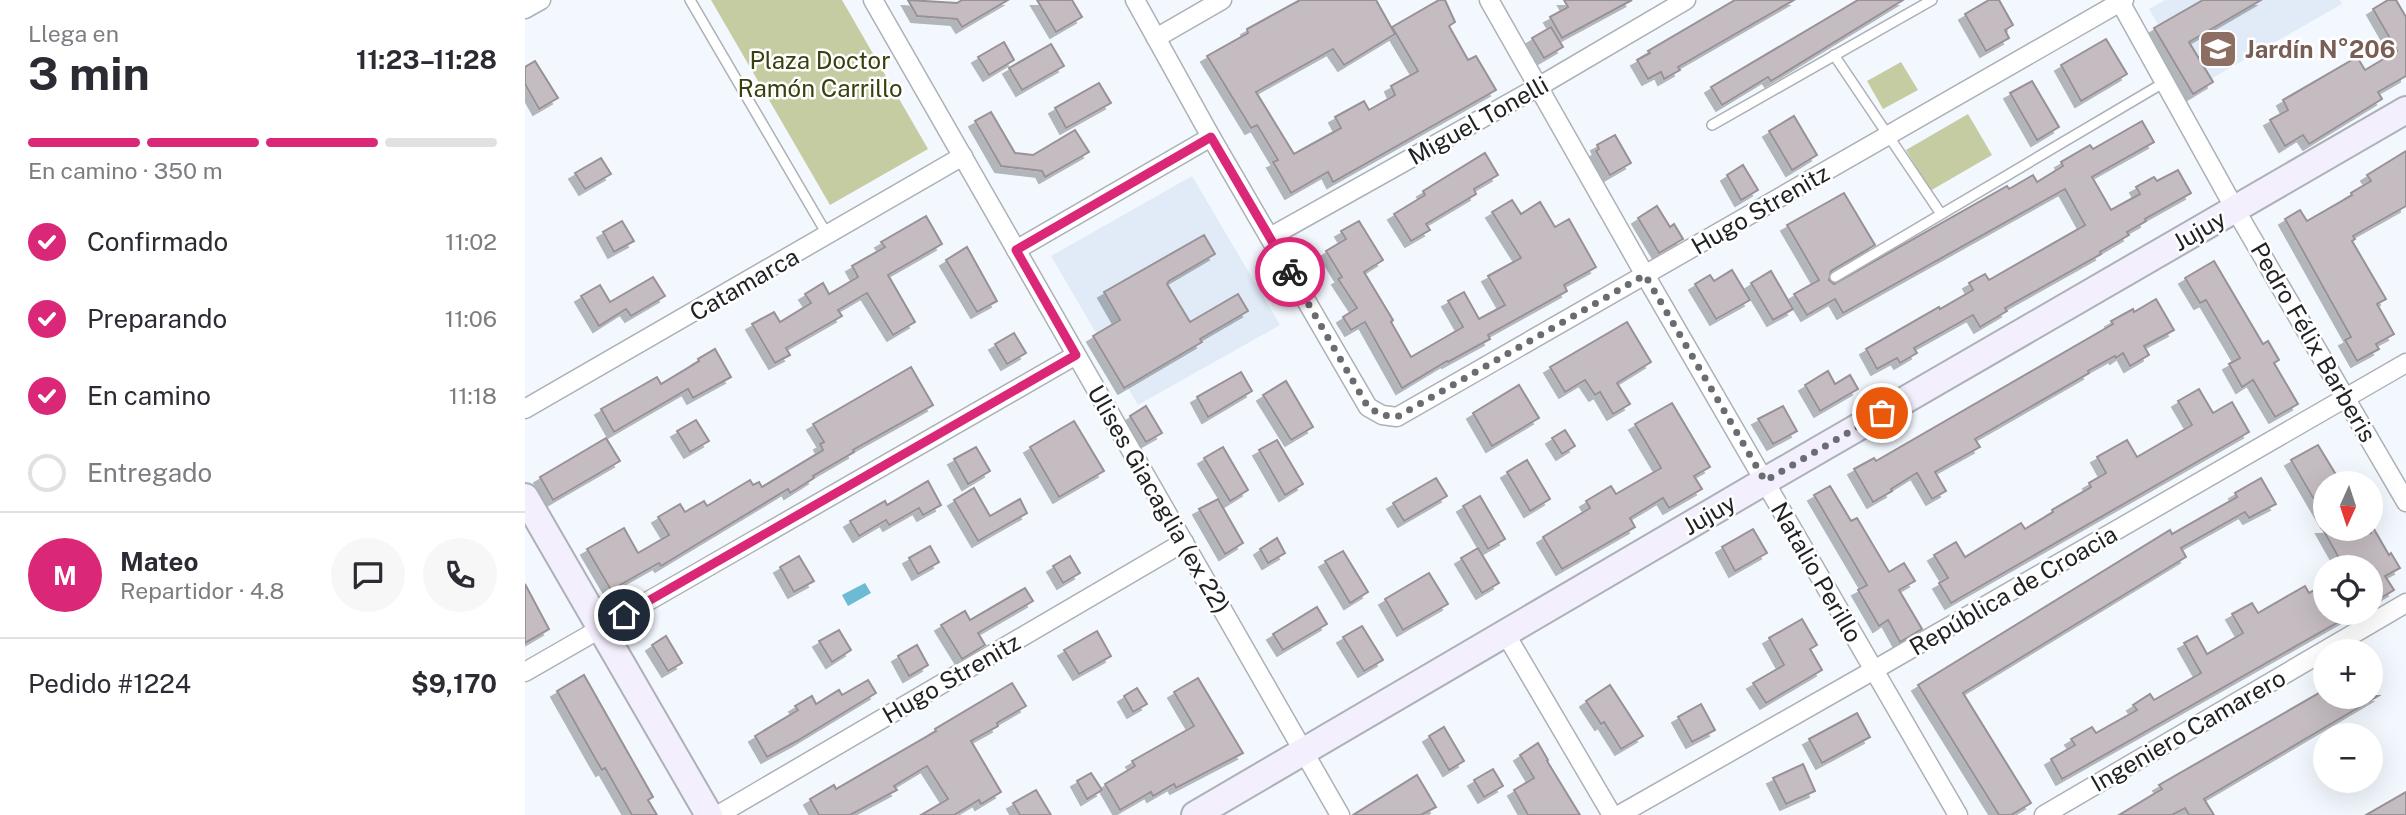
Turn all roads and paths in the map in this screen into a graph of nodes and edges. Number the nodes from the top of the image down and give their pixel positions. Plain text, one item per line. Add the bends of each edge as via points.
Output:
1 (541, 0) edge
2 (689, 0) edge
3 (873, 0) edge
4 (1135, 0) edge
5 (1222, 0) edge
6 (1489, 0) edge
7 (1686, 0) edge
8 (1932, 0) edge
9 (2121, 1) edge
10 (525, 9) edge
11 (1156, 38) junction
12 (1834, 55) junction
13 (2165, 82) junction
14 (1538, 87) junction
15 (2406, 110) edge
16 (1712, 125) dead end
17 (1887, 136) junction
18 (1211, 137) junction
19 (963, 156) junction
20 (2235, 209) junction
21 (1941, 214) junction
22 (828, 236) junction
23 (1270, 237) junction
24 (1016, 250) junction
25 (1645, 275) junction
26 (1835, 277) dead end
27 (1076, 355) junction
28 (2406, 363) edge
29 (2347, 398) junction
30 (525, 410) edge
31 (1765, 481) junction
32 (525, 497) edge
33 (2406, 502) edge
34 (1184, 542) junction
35 (2406, 603) edge
36 (600, 629) junction
37 (1505, 633) junction
38 (1874, 670) junction
39 (525, 672) edge
40 (1304, 752) junction
41 (709, 815) edge
42 (718, 815) edge
43 (1195, 815) edge
44 (1340, 815) edge
45 (1612, 815) edge
46 (1619, 815) edge
47 (1958, 815) edge
48 (2043, 815) edge

1 - 10 street
2 - 22 lane
3 - 19 street, Ulises Giacaglia (ex 22)
4 - 11 street
5 - 11 street
6 - 14 street, Natalio Perillo
7 - 14 street, Miguel Tonelli
8 - 12 lane
9 - 13 street, Pedro Félix Barberis
9 - 17 street, Hugo Strenitz
11 - 18 street
12 - 16 lane
12 - 17 lane
13 - 20 street, Pedro Félix Barberis
13 - 21 lane
14 - 23 street, Miguel Tonelli
14 - 25 street, Natalio Perillo
15 - 20 main road, Jujuy
17 - 21 lane
17 - 25 street, Hugo Strenitz
18 - 23 street
18 - 24 street
19 - 22 street, Catamarca
19 - 24 street, Ulises Giacaglia (ex 22)
20 - 29 street, Pedro Félix Barberis
20 - 31 main road, Jujuy
21 - 26 lane
22 - 30 street, Catamarca
23 - 25 street, Hugo Strenitz via 1368,407 1397,417
24 - 27 street, Ulises Giacaglia (ex 22)
25 - 31 street, Natalio Perillo
27 - 34 street, Ulises Giacaglia (ex 22)
27 - 36 street
28 - 29 street, República de Croacia
29 - 33 street, Pedro Félix Barberis
29 - 38 street, República de Croacia
31 - 37 main road, Jujuy
31 - 38 street, Natalio Perillo
32 - 36 main road
34 - 40 street, Ulises Giacaglia (ex 22)
34 - 42 street, Hugo Strenitz
35 - 48 street, Ingeniero Camarero
36 - 39 street
36 - 41 main road
37 - 40 main road, Jujuy
37 - 45 street
38 - 46 street, República de Croacia
38 - 47 street, Natalio Perillo
40 - 43 main road, Jujuy
40 - 44 street, Ulises Giacaglia (ex 22)

